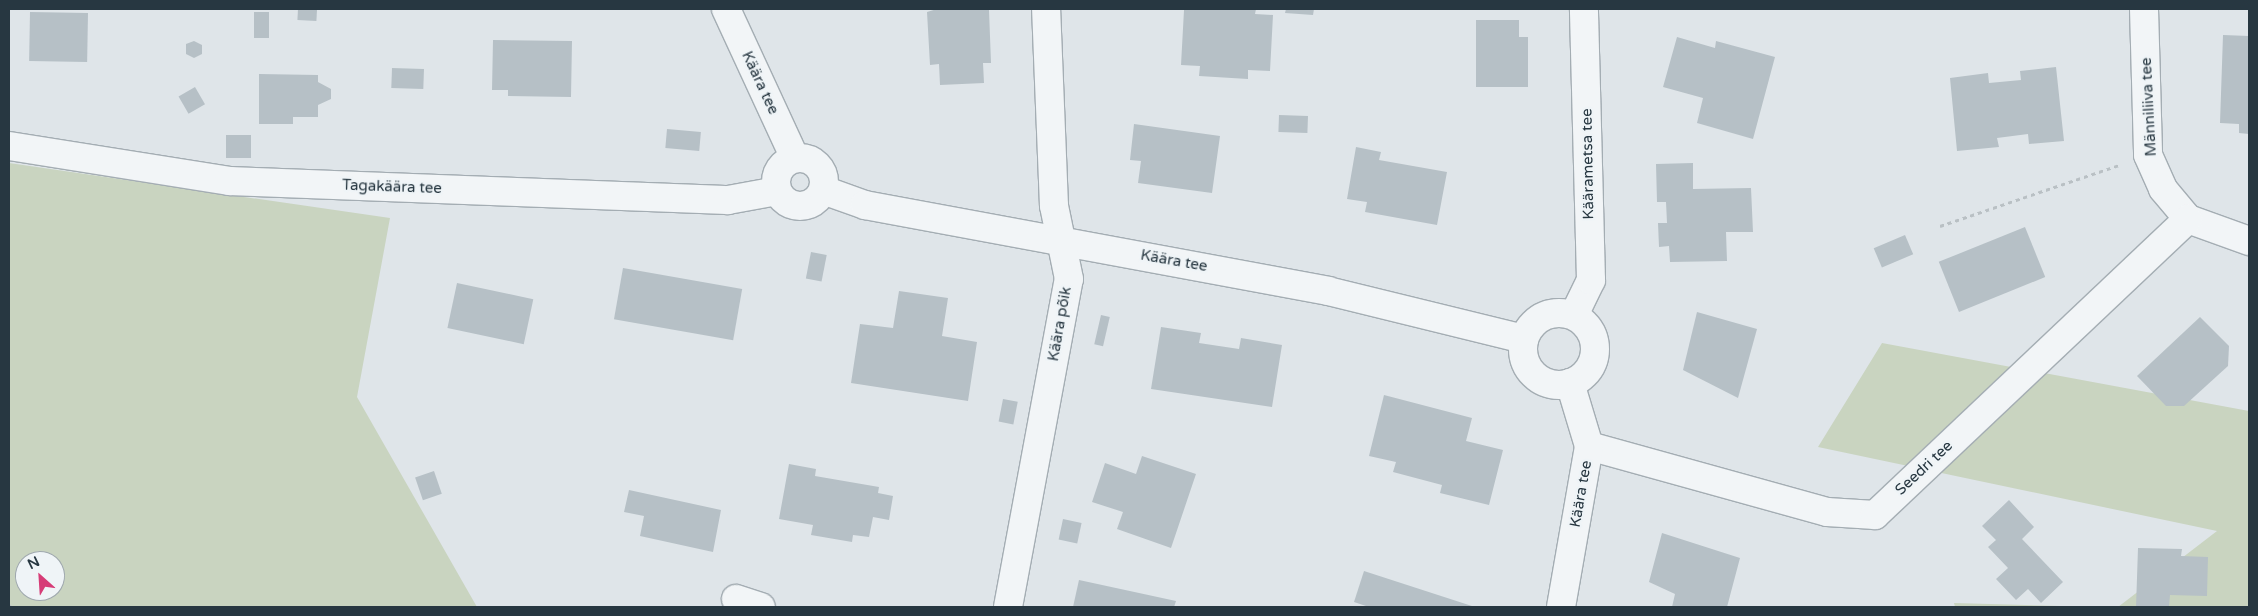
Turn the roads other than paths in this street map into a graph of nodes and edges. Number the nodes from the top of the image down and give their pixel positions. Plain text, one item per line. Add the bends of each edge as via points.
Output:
1 (726, 9) edge
2 (1046, 9) edge
3 (1584, 9) edge
4 (2144, 9) edge
5 (9, 146) edge
6 (795, 158) junction
7 (823, 190) junction
8 (776, 191) junction
9 (2188, 219) junction
10 (2249, 241) edge
11 (1064, 242) junction
12 (1574, 315) junction
13 (1524, 340) junction
14 (1570, 383) junction
15 (1589, 446) junction
16 (1008, 607) edge
17 (1561, 607) edge

1 - 6 street, Käära tee
2 - 11 street, Käära põik via 1054,206
3 - 12 street, Käärametsa tee via 1591,280
4 - 9 street, Männiliiva tee via 2148,155 2163,189
5 - 8 street, Tagakäära tee via 229,181 728,200
6 - 7 street via 818,166
6 - 8 street via 778,170
7 - 8 street via 814,202 800,206 786,202
7 - 11 street, Käära tee via 865,205
9 - 10 street
9 - 15 street, Seedri tee via 1875,515 1827,512
11 - 13 street, Käära tee via 1328,291
11 - 16 street, Käära põik via 1068,279
12 - 13 street via 1562,312 1539,318
12 - 14 street via 1592,332 1595,355 1583,376
13 - 14 street via 1524,360 1538,379 1549,384
14 - 15 street, Käära tee
15 - 17 street, Käära tee

